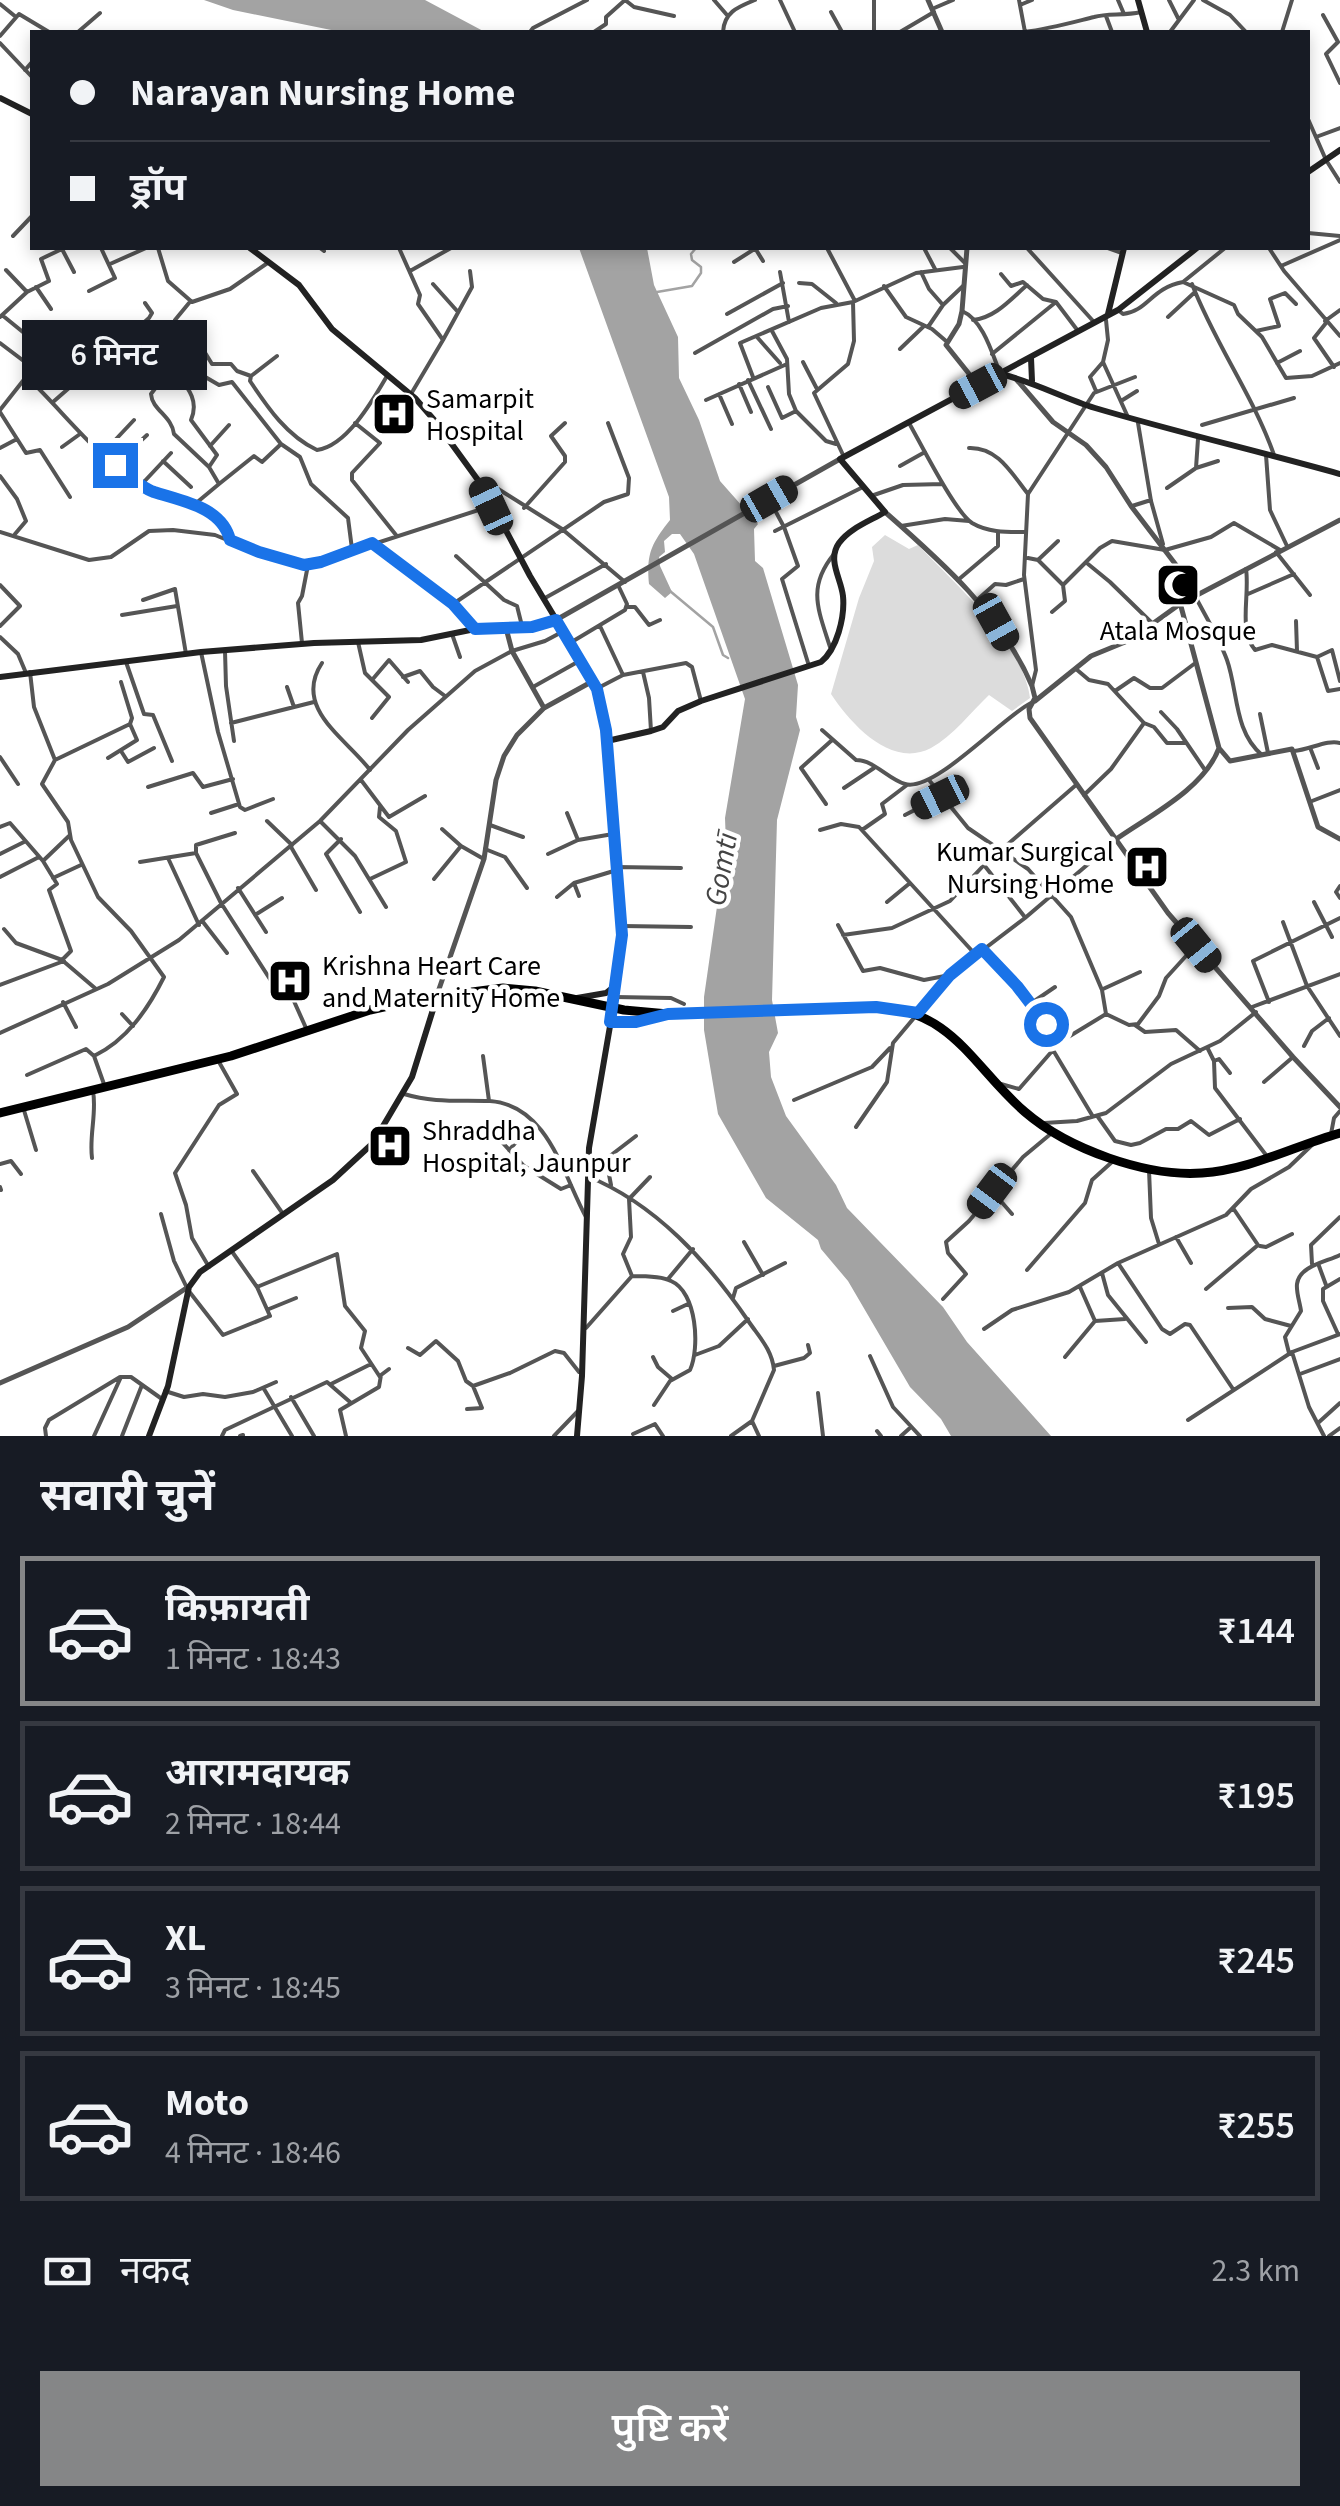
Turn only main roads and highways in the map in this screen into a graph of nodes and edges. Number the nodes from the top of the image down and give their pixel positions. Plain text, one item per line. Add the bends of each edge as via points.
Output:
1 (1138, 0) edge
2 (1146, 30) edge
3 (0, 98) edge
4 (30, 113) edge
5 (1340, 150) edge
6 (1310, 171) edge
7 (1123, 250) edge
8 (1194, 250) edge
9 (263, 251) edge
10 (1108, 315) junction
11 (1031, 358) junction
12 (1000, 374) junction
13 (1032, 381) junction
14 (1340, 474) edge
15 (556, 620) junction
16 (0, 676) edge
17 (607, 741) junction
18 (617, 984) junction
19 (437, 996) junction
20 (572, 998) junction
21 (671, 1014) junction
22 (608, 1030) junction
23 (0, 1113) edge
24 (1337, 1135) edge
25 (149, 1436) edge
26 (577, 1436) edge

1 - 2 main road
3 - 4 main road
5 - 6 main road
7 - 10 main road
8 - 10 main road
9 - 15 main road via 332,328 411,394 482,487
10 - 11 main road
11 - 12 main road
11 - 13 main road
12 - 13 main road
12 - 17 main road via 842,458 885,512 852,530 834,554 844,604 821,662 700,701 651,732
13 - 14 main road via 1198,439
15 - 16 main road via 406,642 201,652
15 - 17 main road via 595,685
17 - 18 main road via 622,926
18 - 20 main road via 606,993
18 - 22 main road
19 - 20 highway via 504,988
19 - 23 highway
19 - 25 main road via 404,1094 363,1153 200,1272 188,1288
20 - 21 highway
21 - 22 main road
21 - 24 highway via 876,1007 918,1013 954,1038 1052,1132 1149,1170 1224,1171
22 - 26 main road via 587,1176

